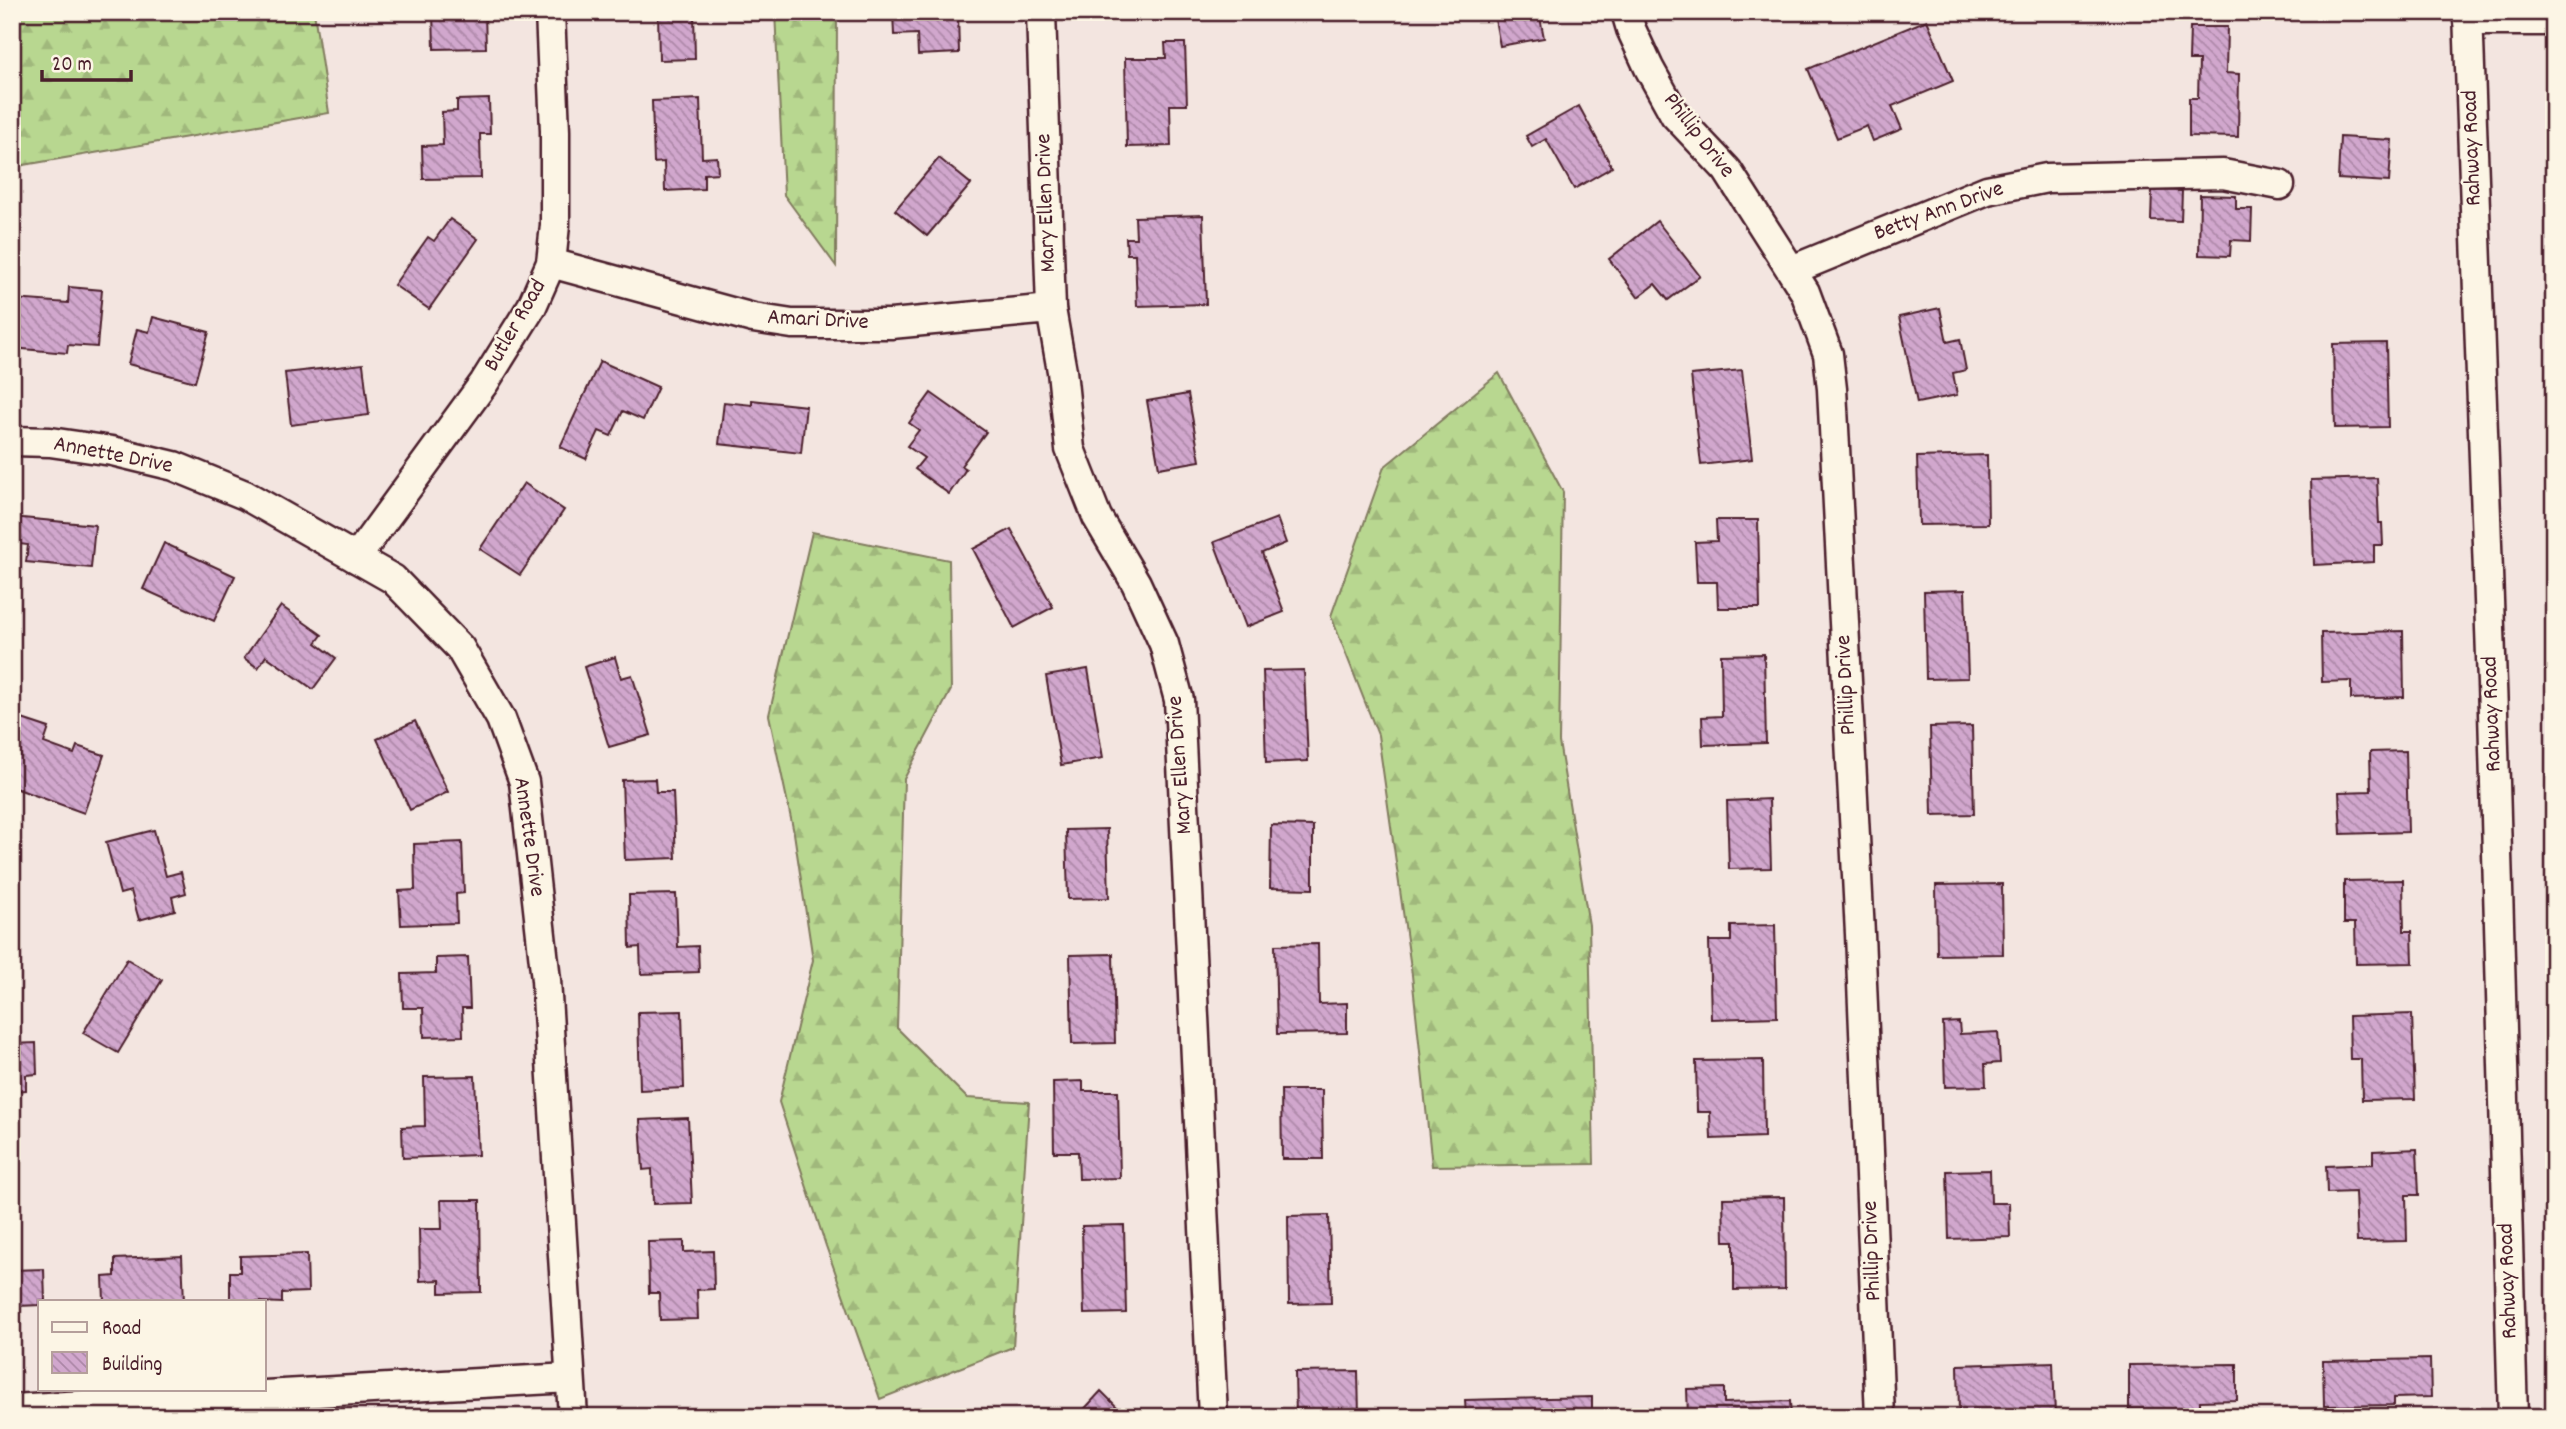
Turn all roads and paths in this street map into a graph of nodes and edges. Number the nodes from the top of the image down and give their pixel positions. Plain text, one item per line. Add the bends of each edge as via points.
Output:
1 (550, 12) edge
2 (1041, 12) edge
3 (1626, 12) edge
4 (2468, 17) edge
5 (2554, 21) edge
6 (2280, 185) dead end
7 (551, 263) junction
8 (1792, 270) junction
9 (1051, 309) junction
10 (12, 441) edge
11 (356, 558) junction
12 (570, 1378) junction
13 (12, 1409) edge
14 (573, 1417) edge
15 (1213, 1417) edge
16 (1880, 1417) edge
17 (2513, 1417) edge

1 - 7 street, Butler Road via 555,131
2 - 9 street, Mary Ellen Drive
3 - 8 street, Phillip Drive via 1675,115 1727,170
4 - 5 street
4 - 17 street, Rahway Road
6 - 8 street, Betty Ann Drive via 2223,174 2047,178 1987,190
7 - 9 street, Amari Drive via 753,318 792,324 891,324
7 - 11 street, Butler Road via 532,306 484,383
8 - 16 street, Phillip Drive via 1828,354 1832,389
9 - 15 street, Mary Ellen Drive via 1070,449 1097,517 1136,583 1164,644 1179,700
10 - 11 street, Annette Drive via 112,451 174,467 245,495
11 - 12 street, Annette Drive via 393,579 460,648 501,719 524,782 546,980
12 - 13 street
12 - 14 street, Annette Drive

